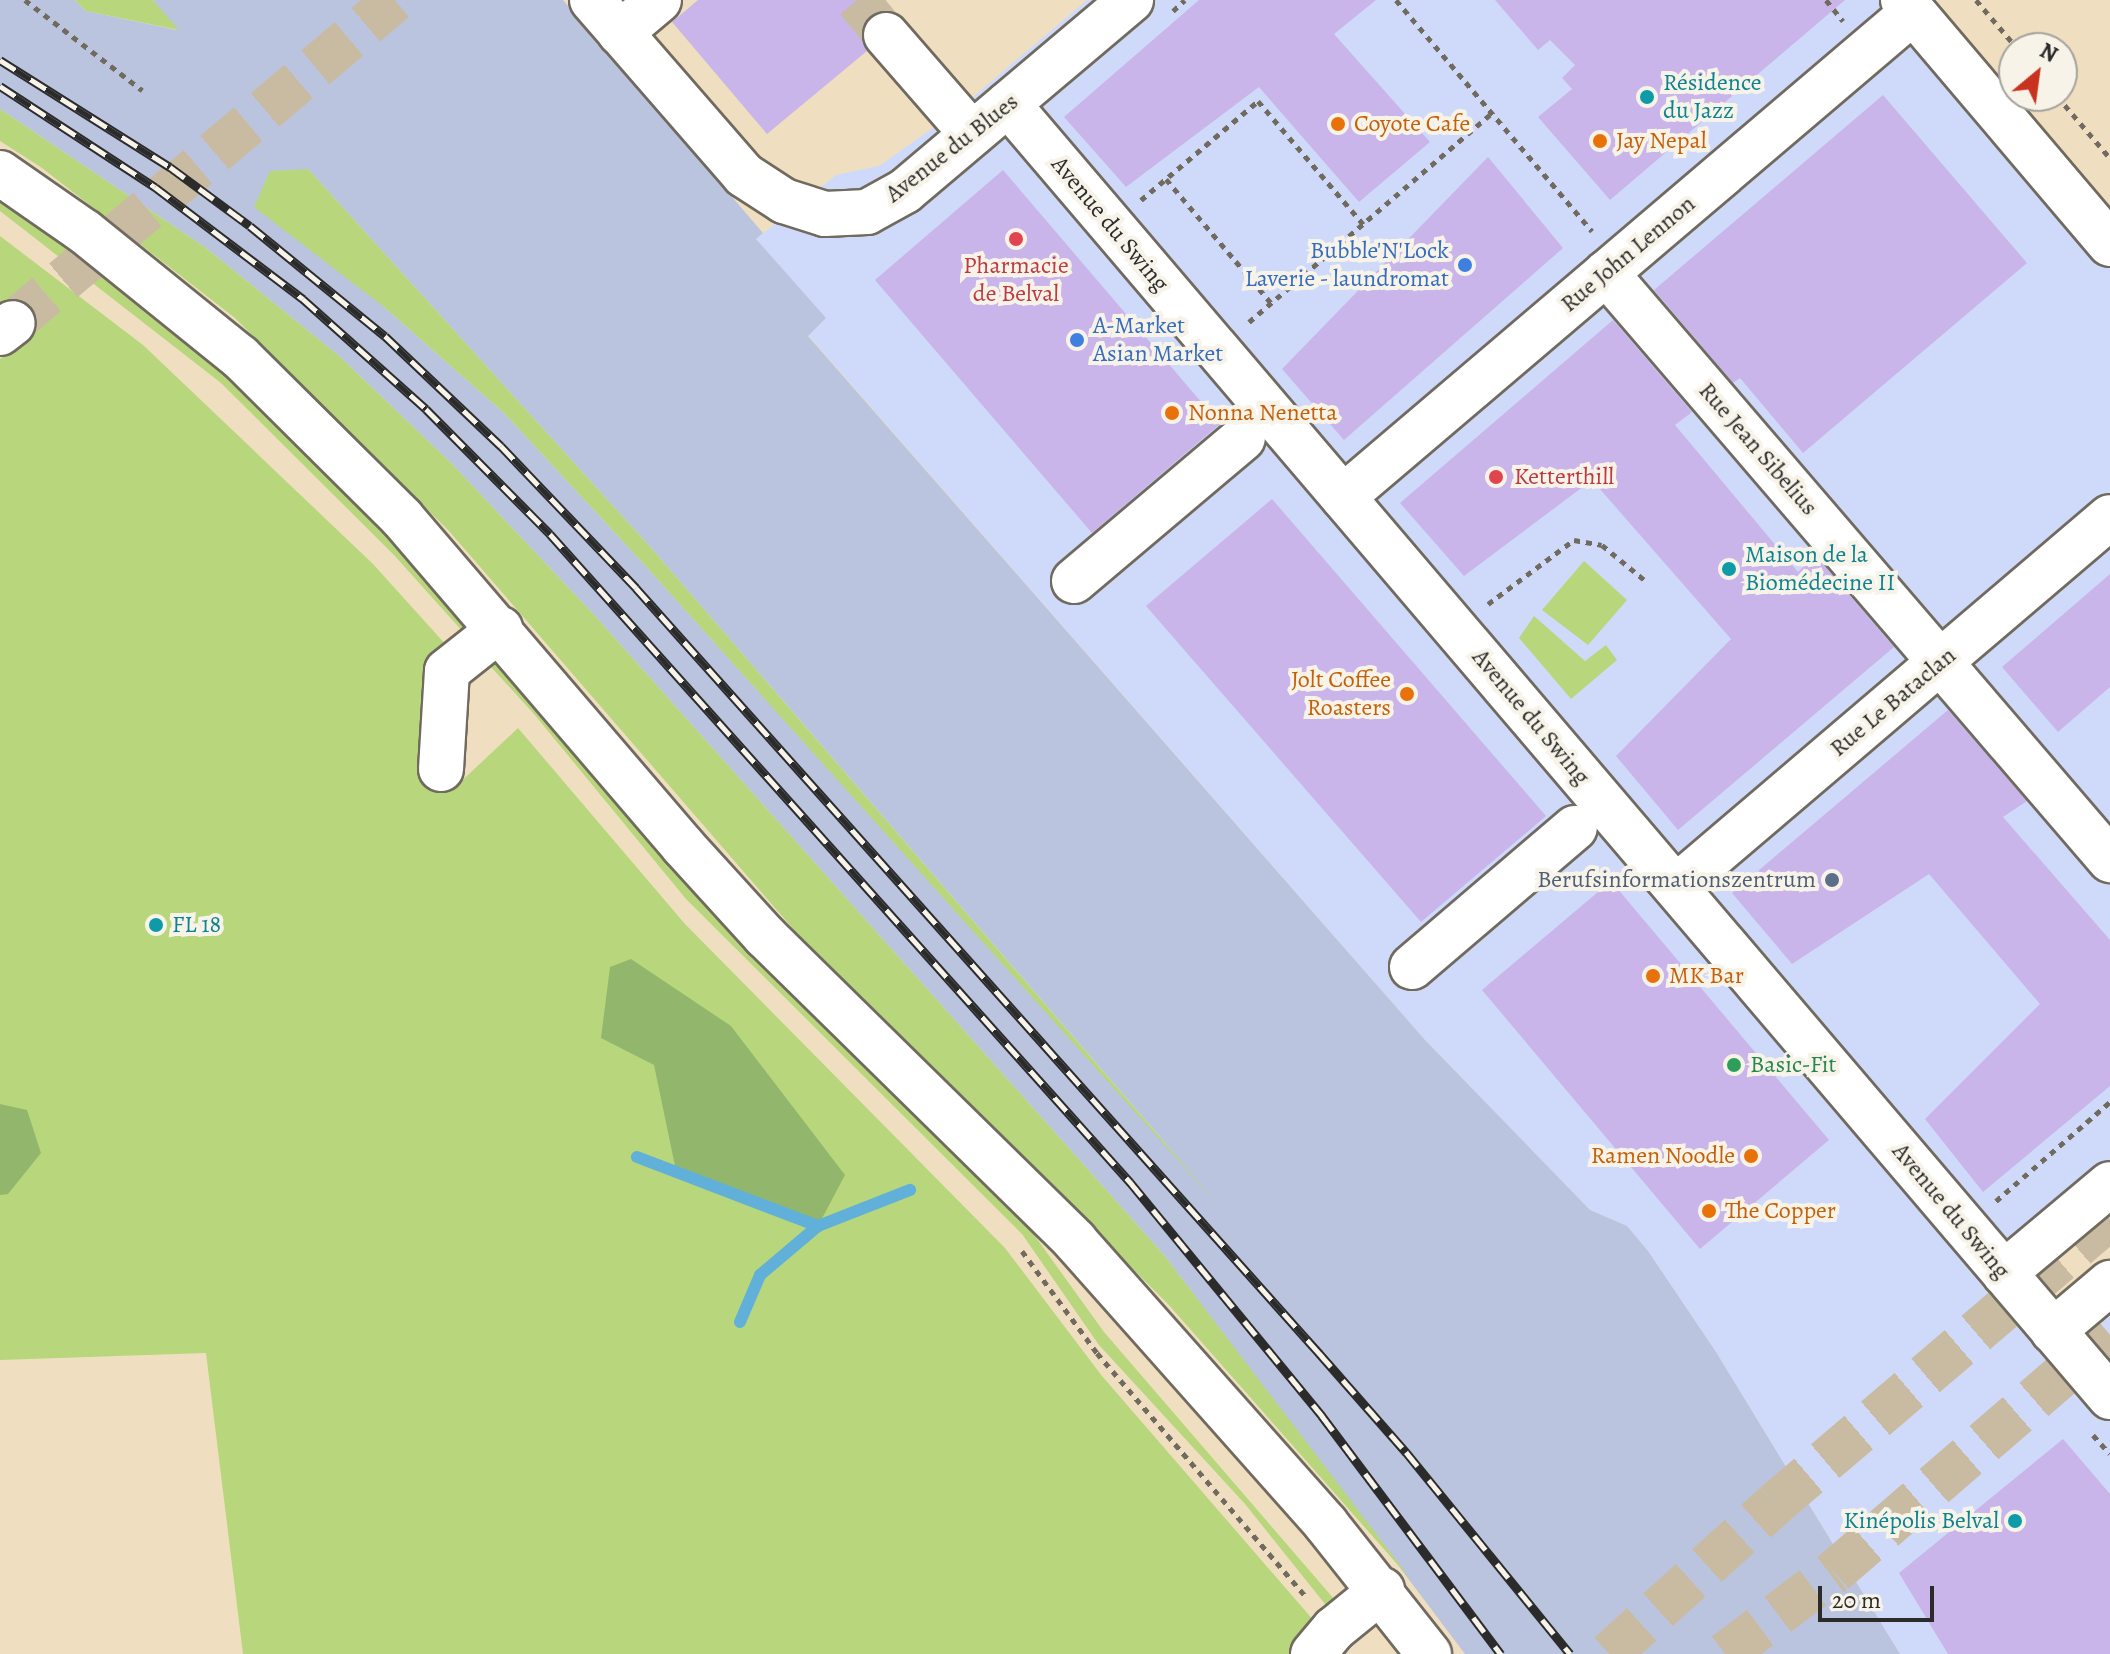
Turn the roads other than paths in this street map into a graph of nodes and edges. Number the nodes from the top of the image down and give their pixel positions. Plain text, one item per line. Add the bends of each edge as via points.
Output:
1 (592, 0) edge
2 (659, 0) edge
3 (1131, 0) edge
4 (1908, 6) edge
5 (620, 33) junction
6 (886, 35) tunnel mouth
7 (1008, 104) junction
8 (972, 134) junction
9 (0, 173) edge
10 (2110, 244) edge
11 (1612, 268) junction
12 (1243, 438) dead end
13 (1343, 497) junction
14 (2110, 517) edge
15 (1074, 581) dead end
16 (500, 629) junction
17 (1941, 661) junction
18 (441, 769) dead end
19 (1575, 828) dead end
20 (2110, 860) edge
21 (1676, 887) junction
22 (1412, 967) dead end
23 (2110, 1184) edge
24 (2004, 1273) junction
25 (2110, 1283) edge
26 (2053, 1331) junction
27 (2110, 1397) edge
28 (1382, 1590) junction
29 (1313, 1654) edge
30 (1429, 1654) edge

1 - 5 street, Avenue du Blues
2 - 5 street
3 - 7 street, Avenue du Blues
4 - 10 street
4 - 11 street, Rue John Lennon
5 - 8 street, Avenue du Blues via 744,175 784,201 825,214 867,212 880,205 905,191
6 - 8 street
7 - 8 street, Avenue du Blues
7 - 13 street, Avenue du Swing
9 - 16 street via 85,232 240,357 402,518
11 - 13 street, Rue John Lennon
11 - 17 street, Rue Jean Sibelius
12 - 15 street
13 - 21 street, Avenue du Swing
14 - 17 street, Rue Le Bataclan
16 - 18 street via 447,671
16 - 28 street via 703,869 1075,1241
17 - 20 street, Rue Jean Sibelius
17 - 21 street, Rue Le Bataclan
19 - 22 street
21 - 24 street, Avenue du Swing
23 - 24 street
24 - 26 street, Avenue du Swing
25 - 26 street
26 - 27 street, Avenue du Swing
28 - 29 street via 1334,1629
28 - 30 street

